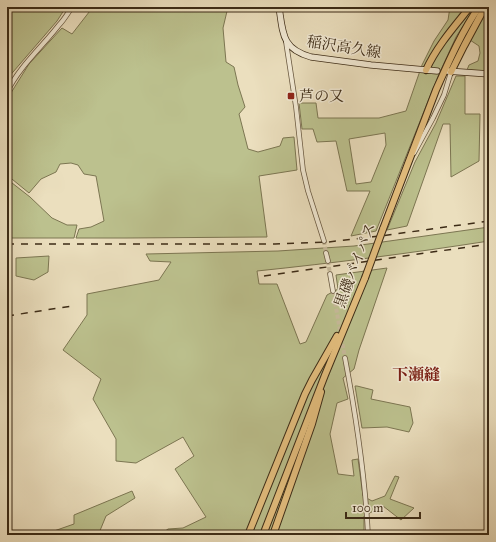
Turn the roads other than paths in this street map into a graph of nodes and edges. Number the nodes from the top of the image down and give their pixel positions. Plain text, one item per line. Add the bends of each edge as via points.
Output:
1 (72, 7) edge
2 (279, 7) edge
3 (470, 7) edge
4 (479, 7) edge
5 (485, 7) edge
6 (285, 40) junction
7 (426, 70) junction
8 (437, 71) dead end
9 (449, 72) junction
10 (489, 74) edge
11 (7, 92) edge
12 (408, 165) junction
13 (324, 241) tunnel mouth
14 (326, 253) tunnel mouth
15 (328, 261) tunnel mouth
16 (330, 274) tunnel mouth
17 (333, 291) tunnel mouth
18 (349, 317) junction
19 (345, 358) tunnel mouth
20 (325, 375) junction
21 (248, 535) edge
22 (263, 535) edge
23 (274, 535) edge
24 (368, 535) edge

1 - 11 street
2 - 6 main road, 稲沢高久線
3 - 7 highway via 444,39
4 - 12 highway, 黒磯バイパス via 465,27 436,90
5 - 9 highway
6 - 7 main road, 稲沢高久線 via 296,51 311,57
6 - 13 street via 303,170
7 - 8 main road, 稲沢高久線
9 - 10 main road
9 - 12 street via 444,95
12 - 18 highway, 黒磯バイパス, bridge
14 - 15 street
16 - 17 street
18 - 20 highway, 黒磯バイパス
18 - 21 highway via 305,394
19 - 24 street via 361,455
20 - 22 highway, 黒磯バイパス
20 - 23 highway via 312,424

